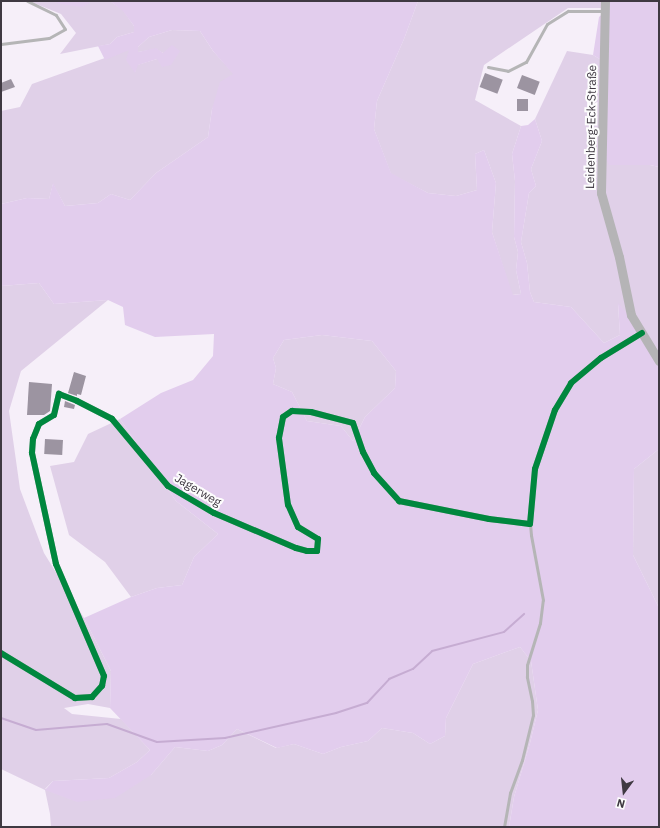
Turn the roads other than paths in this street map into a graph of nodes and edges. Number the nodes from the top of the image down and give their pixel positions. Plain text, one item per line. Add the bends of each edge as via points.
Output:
1 (27, 1) edge
2 (605, 1) edge
3 (605, 11) junction
4 (1, 44) edge
5 (488, 66) dead end
6 (642, 333) junction
7 (659, 362) edge
8 (530, 524) junction
9 (1, 653) edge
10 (504, 827) edge

1 - 4 lane via 56,15 64,29 49,38
2 - 3 street, Leidenberg-Eck-Straße
3 - 5 lane via 568,11 547,24 526,62 508,71
3 - 6 street, Leidenberg-Eck-Straße via 601,193 619,257 631,315
6 - 7 street, Leidenberg-Eck-Straße
6 - 8 street via 601,358 571,383 555,410 534,469
8 - 9 street, Jagerweg via 489,519 400,501 374,473 362,452 353,423 311,412 292,410 283,417 279,438 288,505 298,527 318,538 317,551 307,552 214,513 168,486 112,419 58,394 54,415 40,424 33,439 32,453 56,564 104,676 102,686 92,697 75,698
8 - 10 lane via 543,600 540,623 527,665 533,715 522,760 510,793

